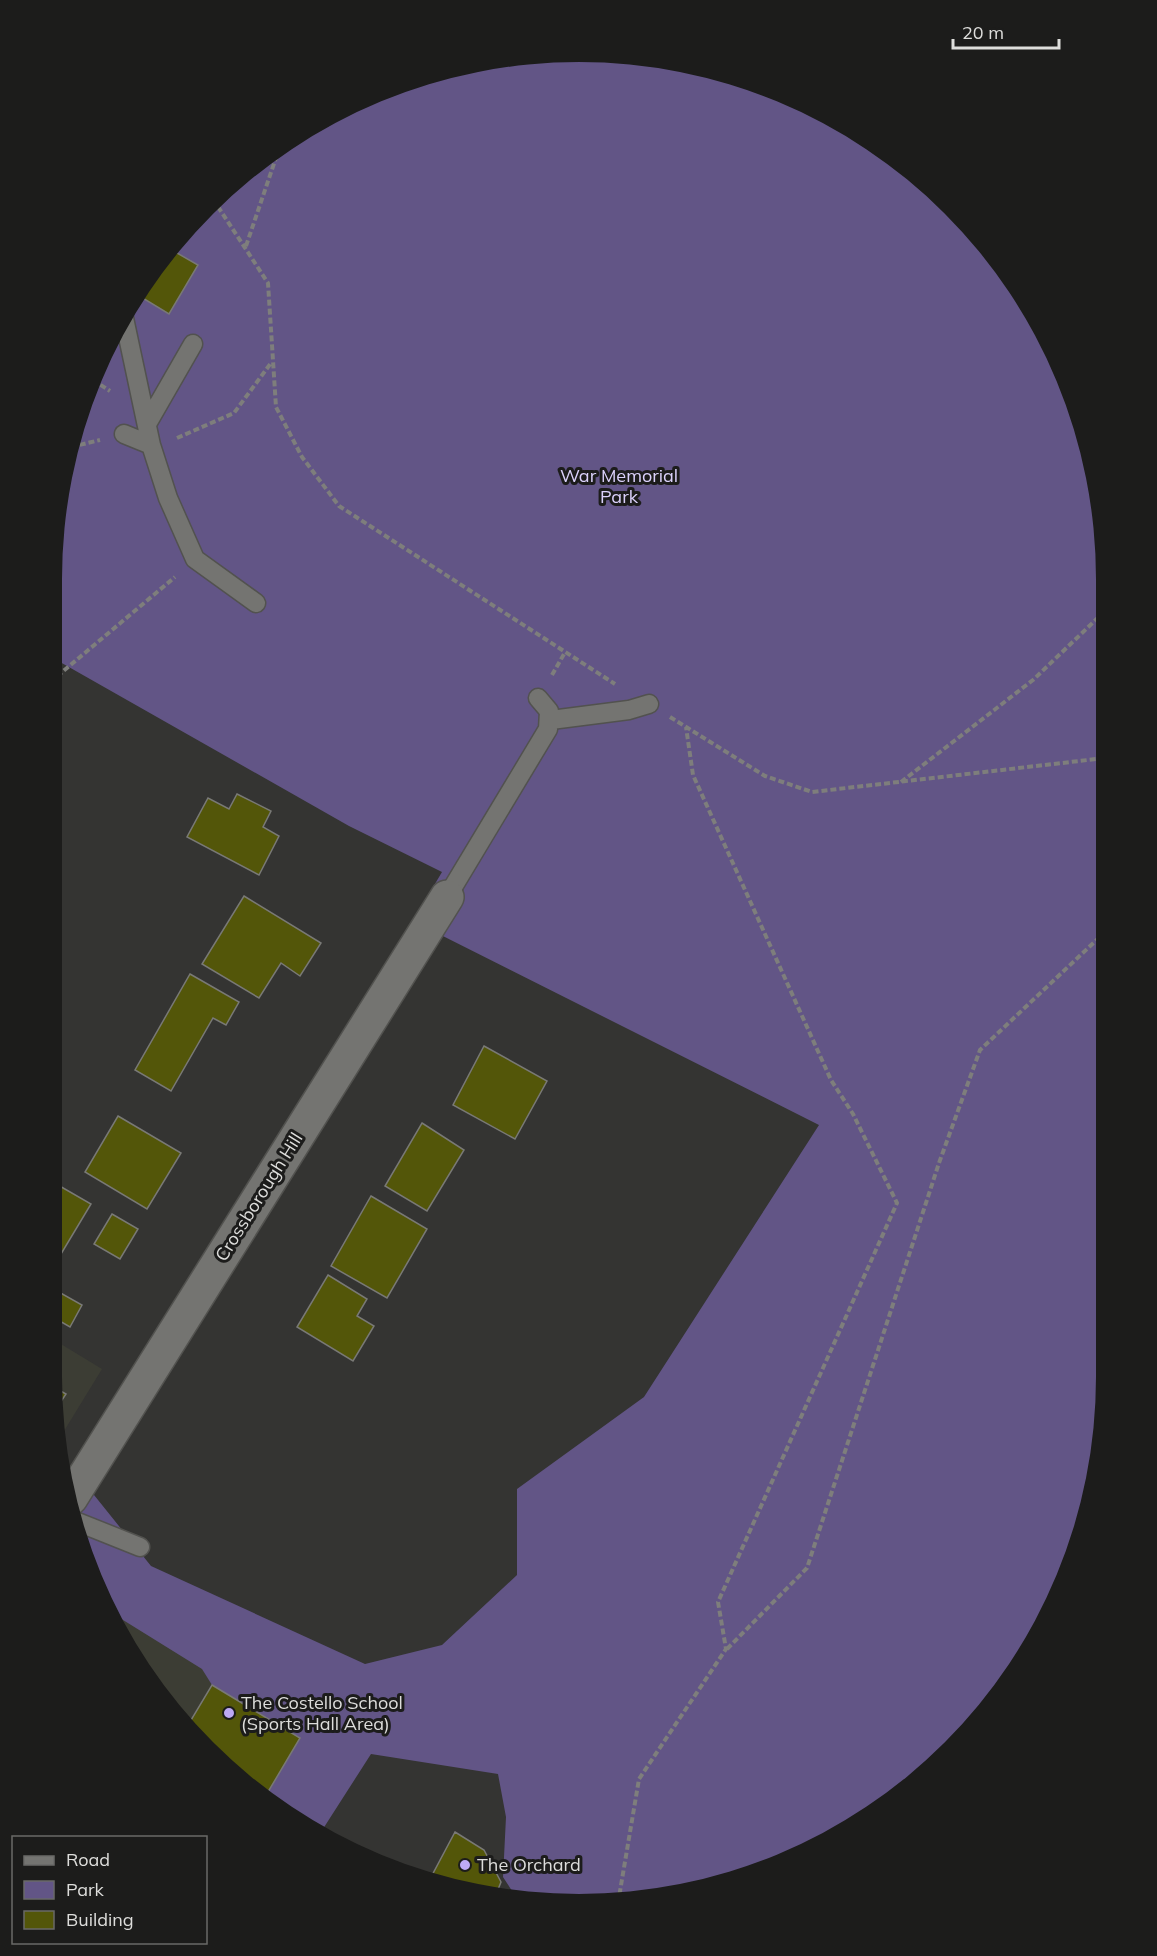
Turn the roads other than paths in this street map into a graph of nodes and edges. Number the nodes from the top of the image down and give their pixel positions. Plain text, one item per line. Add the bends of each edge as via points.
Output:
1 (126, 329) edge
2 (194, 344) dead end
3 (147, 424) junction
4 (124, 434) dead end
5 (151, 445) junction
6 (256, 603) dead end
7 (538, 698) dead end
8 (649, 704) road end
9 (551, 720) junction
10 (447, 897) joint
11 (74, 1492) edge
12 (83, 1524) edge
13 (140, 1546) dead end

1 - 3 lane
2 - 3 lane
3 - 5 lane
4 - 5 lane
5 - 6 lane via 168,498 195,558
7 - 9 lane
8 - 9 lane
9 - 10 lane via 541,744
10 - 11 street, Crossborough Hill
12 - 13 lane

